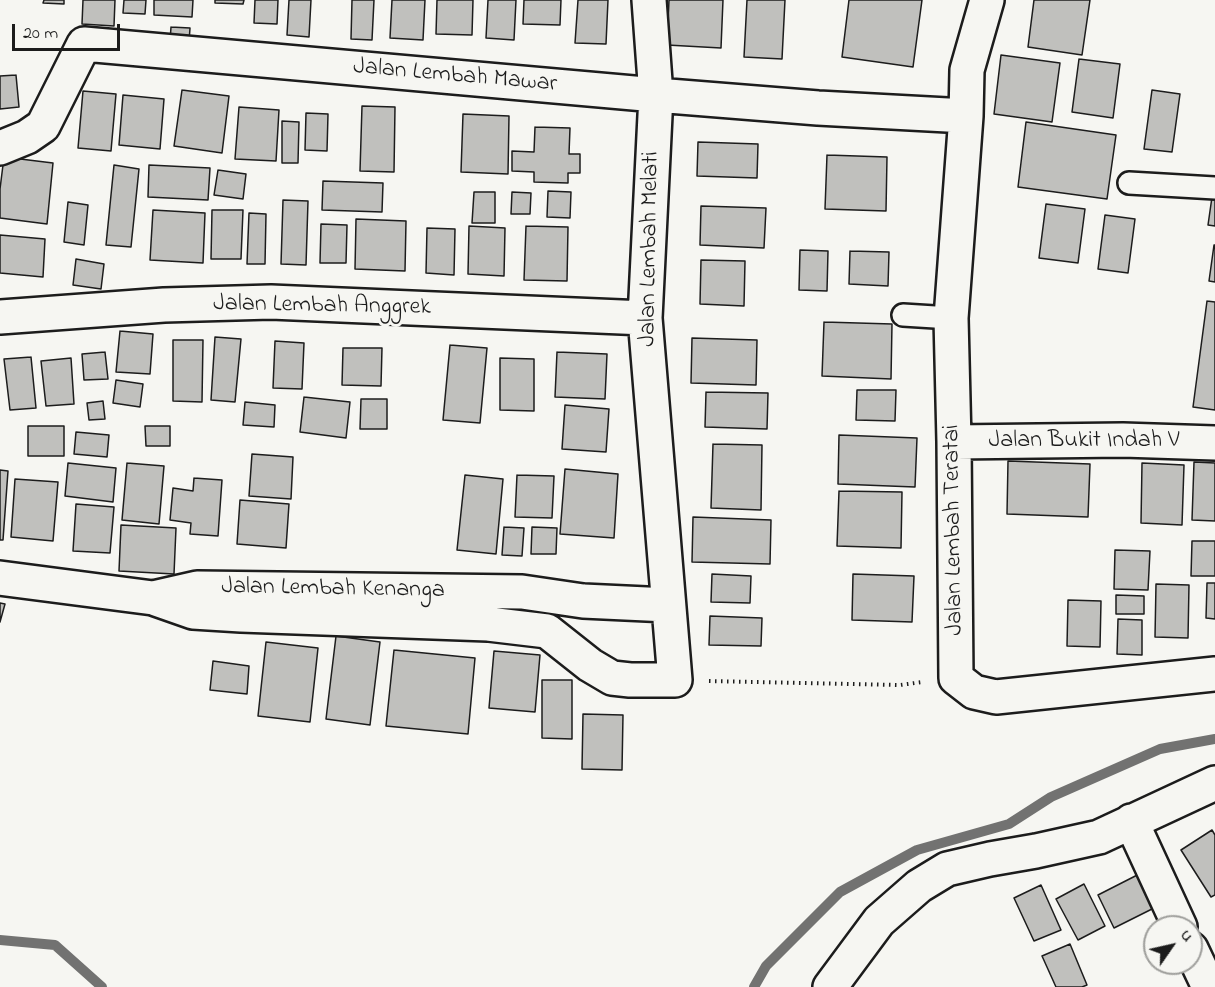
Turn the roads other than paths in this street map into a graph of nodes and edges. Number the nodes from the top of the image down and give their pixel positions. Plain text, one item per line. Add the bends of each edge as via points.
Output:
1 (649, 0) edge
2 (987, 0) edge
3 (656, 95) junction
4 (966, 116) junction
5 (0, 148) edge
6 (1129, 183) dead end
7 (1215, 188) edge
8 (903, 315) dead end
9 (0, 317) edge
10 (645, 318) junction
11 (951, 318) junction
12 (954, 442) junction
13 (1215, 443) edge
14 (0, 578) edge
15 (153, 598) junction
16 (668, 605) junction
17 (1215, 674) edge
18 (1215, 783) edge
19 (1131, 821) junction
20 (1174, 915) edge
21 (830, 987) edge

1 - 3 street, Jalan Lembah Melati
2 - 4 street, Jalan Lembah Teratai via 967,70
3 - 4 street, Jalan Lembah Mawar
3 - 5 street, Jalan Lembah Mawar via 84,44 43,126
3 - 10 street, Jalan Lembah Melati
4 - 11 street, Jalan Lembah Teratai
6 - 7 lane
8 - 11 lane
9 - 10 street, Jalan Lembah Anggrek via 271,302
10 - 16 street, Jalan Lembah Melati
11 - 12 street, Jalan Lembah Teratai
12 - 13 street, Jalan Bukit Indah V
12 - 17 street, Jalan Lembah Teratai via 956,678 974,692 996,697
14 - 15 street, Jalan Lembah Kenanga
15 - 16 street, Jalan Lembah Kenanga via 197,588 522,592 583,601
15 - 16 street, Jalan Lembah Melati via 193,612 488,624 547,631 612,678 630,680 675,680
18 - 19 street
19 - 20 street
19 - 21 street via 1099,837 947,869 919,886 879,921

